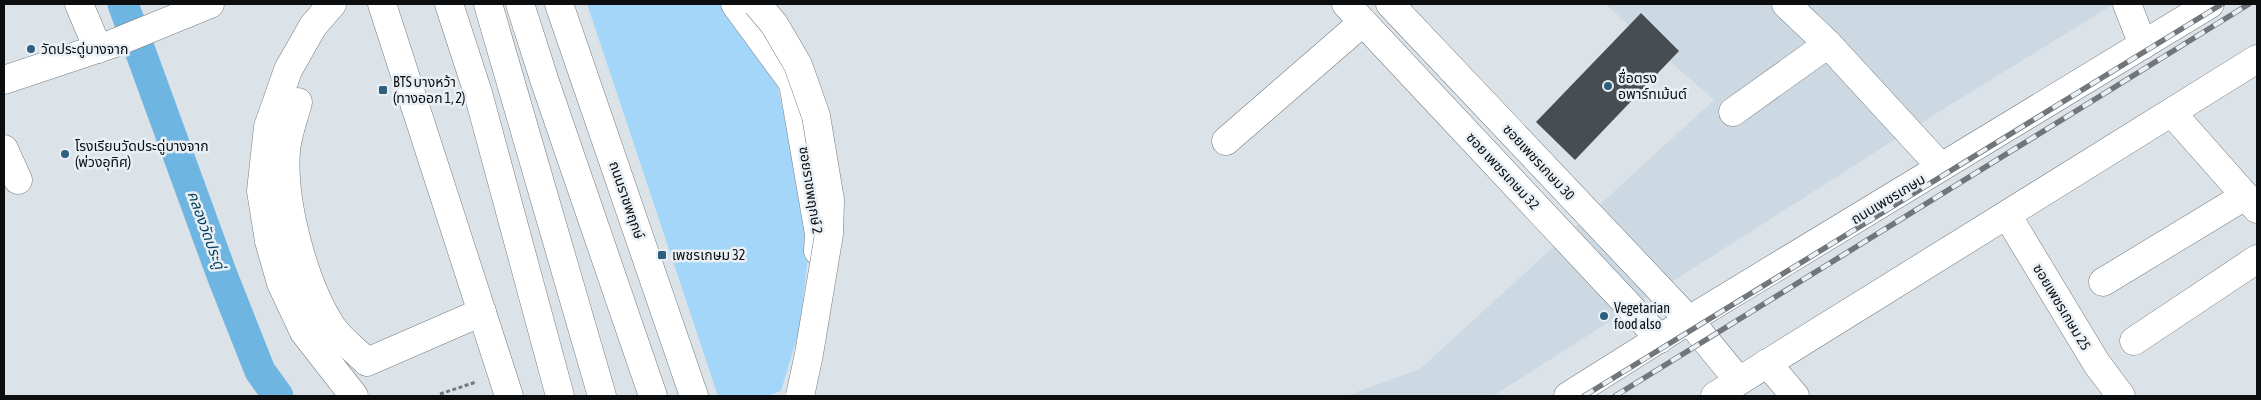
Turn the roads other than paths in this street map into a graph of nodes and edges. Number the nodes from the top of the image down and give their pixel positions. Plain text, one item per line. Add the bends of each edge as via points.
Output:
1 (79, 4) edge
2 (210, 4) edge
3 (332, 4) edge
4 (382, 4) edge
5 (449, 4) edge
6 (488, 4) edge
7 (520, 4) edge
8 (542, 4) edge
9 (559, 4) edge
10 (735, 4) edge
11 (757, 4) edge
12 (1390, 4) edge
13 (1786, 4) edge
14 (2127, 4) edge
15 (2210, 4) edge
16 (1355, 13) edge
17 (1828, 44) junction
18 (2143, 45) junction
19 (105, 46) junction
20 (2257, 60) edge
21 (4, 80) edge
22 (298, 102) dead end
23 (1733, 112) dead end
24 (2172, 113) junction
25 (1226, 141) dead end
26 (4, 149) edge
27 (1941, 166) junction
28 (18, 180) dead end
29 (2251, 202) edge
30 (591, 211) junction
31 (2007, 216) junction
32 (2257, 259) edge
33 (2103, 282) dead end
34 (482, 312) junction
35 (1689, 320) junction
36 (1660, 339) junction
37 (2134, 341) dead end
38 (1767, 364) junction
39 (1739, 381) junction
40 (353, 393) edge
41 (509, 396) edge
42 (560, 396) edge
43 (602, 396) edge
44 (653, 396) edge
45 (694, 396) edge
46 (800, 396) edge
47 (810, 396) edge
48 (1568, 396) edge
49 (1715, 396) edge
50 (1795, 396) edge
51 (2121, 396) edge

1 - 19 main road
2 - 19 main road
3 - 40 main road via 313,26 288,70 268,127 261,190 269,241 281,283 304,332
4 - 34 main road
5 - 42 main road via 478,93
6 - 43 main road
7 - 30 main road
8 - 30 main road
9 - 45 main road, ถนนราชพฤกษ์
10 - 47 main road, ซอยราชพฤกษ์ 2 via 793,83 820,234
11 - 46 main road, bridge via 774,24 798,65 816,116 830,200 828,234
12 - 35 main road, ซอยเพชรเกษม 30
13 - 17 main road
14 - 18 main road
15 - 18 main road, ถนนเพชรเกษม
16 - 25 main road
16 - 36 main road, ซอย เพชรเกษม 32
17 - 23 main road
17 - 27 main road
18 - 27 main road, ถนนเพชรเกษม
19 - 21 main road
20 - 24 main road
22 - 34 main road via 286,148 285,180 305,271 332,328 368,362
24 - 29 main road
24 - 31 main road
26 - 28 main road
27 - 35 main road, ถนนเพชรเกษม
29 - 33 main road
30 - 44 main road
31 - 38 main road
31 - 51 main road, ซอยเพชรเกษม 25 via 2097,364
32 - 37 main road
34 - 41 main road
35 - 36 main road, ถนนเพชรเกษม
35 - 39 main road, ซอยเพชรเกษม 30
36 - 48 main road, ถนนเพชรเกษม
38 - 39 main road
38 - 50 main road
39 - 49 main road

